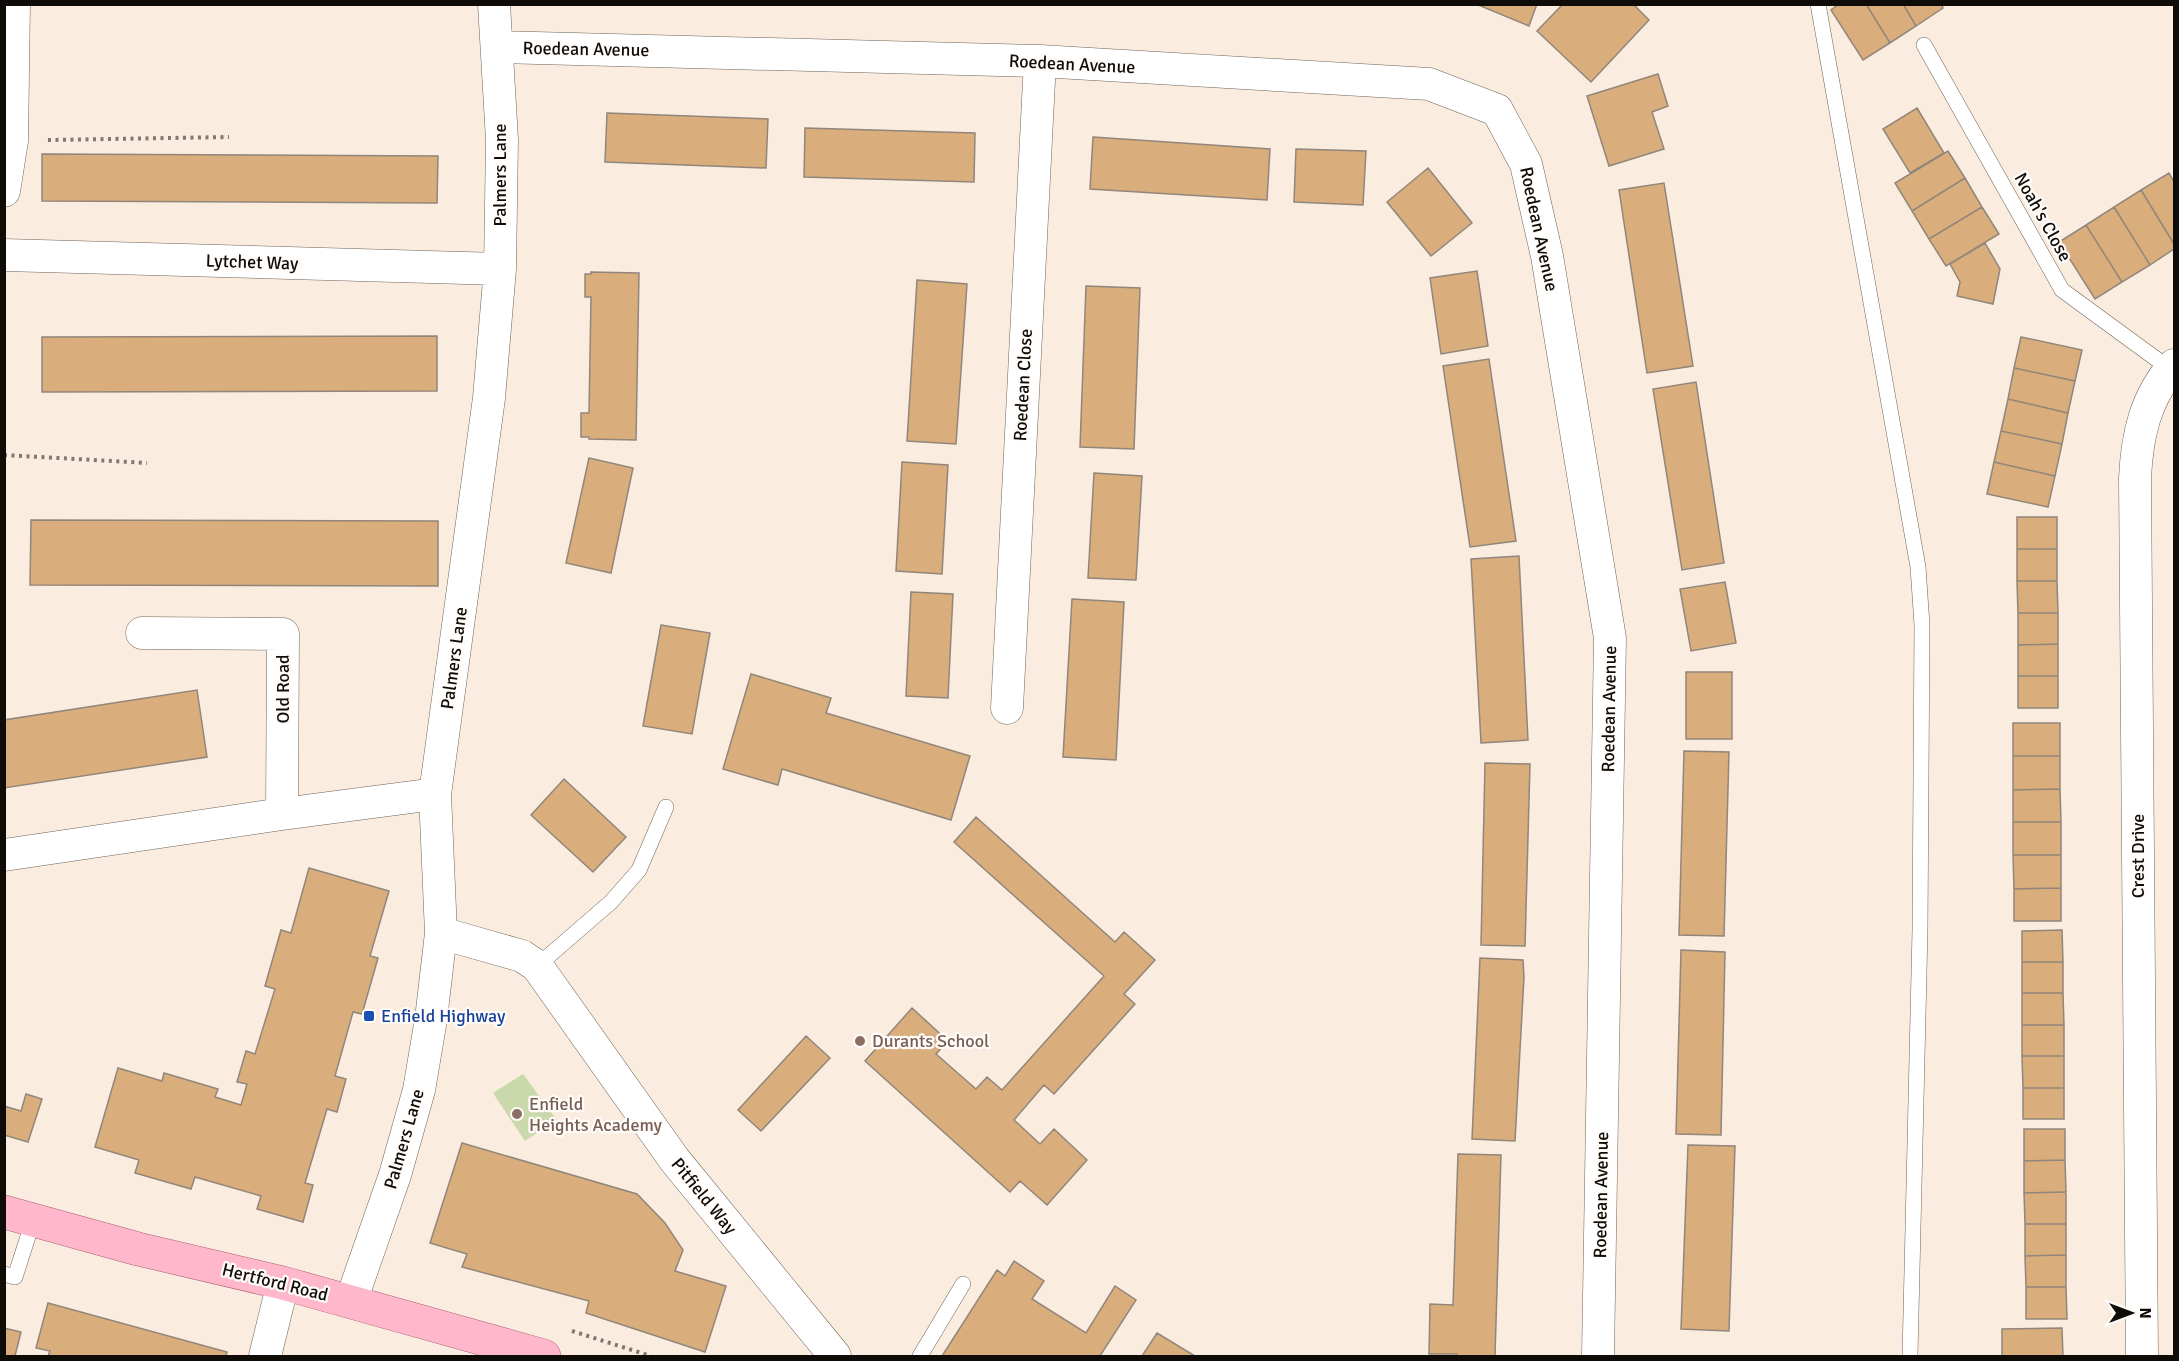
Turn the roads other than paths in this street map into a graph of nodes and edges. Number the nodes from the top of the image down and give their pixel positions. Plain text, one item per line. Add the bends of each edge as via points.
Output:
1 (14, 4) edge
2 (494, 4) edge
3 (1818, 4) edge
4 (1924, 45) dead end
5 (497, 47) junction
6 (1040, 61) junction
7 (4, 191) edge
8 (4, 255) edge
9 (500, 269) junction
10 (2172, 367) edge
11 (142, 633) dead end
12 (1007, 708) dead end
13 (435, 794) junction
14 (666, 807) dead end
15 (282, 814) junction
16 (4, 855) edge
17 (441, 933) junction
18 (537, 966) junction
19 (19, 1216) edge
20 (4, 1274) edge
21 (284, 1283) junction
22 (963, 1284) dead end
23 (351, 1301) junction
24 (265, 1356) edge
25 (544, 1356) edge
26 (835, 1356) edge
27 (920, 1356) edge
28 (1598, 1356) edge
29 (1910, 1356) edge
30 (2142, 1356) edge

1 - 7 street via 12,141
2 - 5 street, Palmers Lane
3 - 29 lane via 1913,533 1923,625
4 - 10 lane, Noah's Close via 2062,290
5 - 6 street, Roedean Avenue
5 - 9 street, Palmers Lane via 502,140
6 - 12 street, Roedean Close
6 - 28 street, Roedean Avenue via 1430,84 1497,111 1526,164 1547,256 1610,638
8 - 9 street, Lytchet Way
9 - 13 street, Palmers Lane via 489,398
10 - 30 street, Crest Drive via 2144,418 2136,447 2135,478
11 - 15 street, Old Road via 283,634
13 - 15 street
13 - 17 street, Palmers Lane
14 - 18 lane via 639,870 611,902
15 - 16 street
17 - 18 street, Pitfield Way via 522,956
17 - 23 street, Palmers Lane via 419,1090 395,1175
18 - 26 street, Pitfield Way via 674,1159
19 - 20 lane via 15,1277
19 - 21 main road, Hertford Road
21 - 23 main road, Hertford Road
21 - 24 street
22 - 27 lane
23 - 25 main road, Hertford Road

